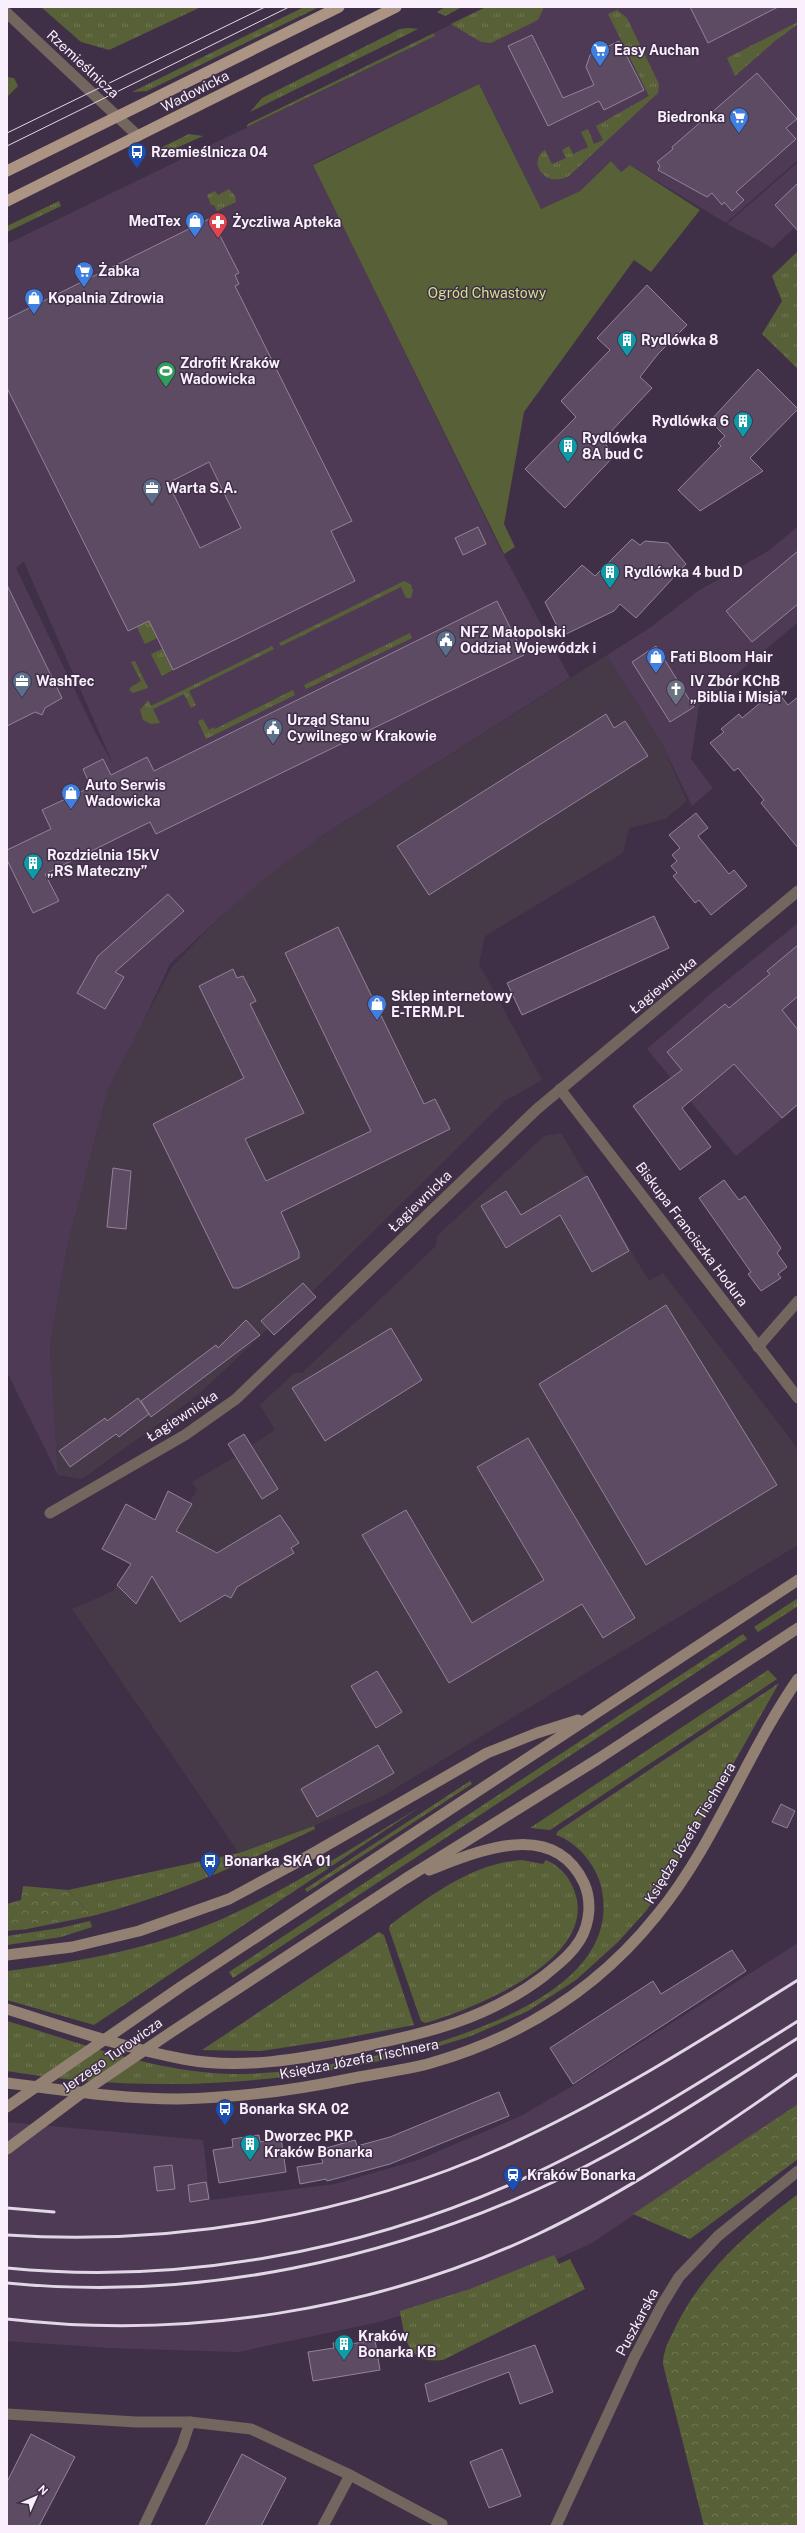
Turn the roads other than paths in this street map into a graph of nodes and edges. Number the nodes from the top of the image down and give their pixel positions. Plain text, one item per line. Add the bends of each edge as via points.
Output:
1 (339, 7) edge
2 (396, 7) edge
3 (7, 13) edge
4 (116, 116) junction
5 (138, 136) junction
6 (7, 171) edge
7 (7, 201) edge
8 (798, 891) edge
9 (560, 1089) junction
10 (798, 1301) edge
11 (758, 1347) junction
12 (798, 1398) edge
13 (50, 1513) dead end
14 (798, 1580) edge
15 (798, 1628) edge
16 (798, 1679) edge
17 (592, 1716) junction
18 (404, 1879) junction
19 (7, 1956) edge
20 (7, 2009) edge
21 (7, 2083) edge
22 (7, 2107) edge
23 (7, 2149) edge
24 (798, 2171) edge
25 (7, 2414) edge
26 (190, 2422) junction
27 (350, 2476) junction
28 (442, 2524) dead end
29 (144, 2526) edge
30 (323, 2526) edge
31 (556, 2526) edge

1 - 4 main road, Wadowicka
2 - 5 main road, Wadowicka
3 - 4 street, Rzemieślnicza
4 - 5 street, Rzemieślnicza
4 - 6 main road, Wadowicka
5 - 7 main road, Wadowicka
8 - 9 street, Łagiewnicka
9 - 11 street, Biskupa Franciszka Hodura
9 - 13 street, Łagiewnicka via 236,1399 185,1435
10 - 11 street
11 - 12 street, Biskupa Franciszka Hodura
14 - 17 main road
15 - 18 main road via 585,1767
16 - 21 main road, Księdza Józefa Tischnera via 701,1848 658,1914 629,1948 592,1982 557,2007 516,2030 470,2050 428,2063 298,2089 178,2098 117,2096
17 - 19 main road via 537,1733 487,1753 302,1860 229,1899 139,1931 72,1947
17 - 22 main road, Jerzego Turowicza via 182,1986
18 - 20 main road via 503,1845 536,1845 555,1852 580,1876 589,1899 587,1920 580,1940 556,1966 524,1990 492,2008 422,2034 301,2059 234,2063 184,2059 95,2036
18 - 23 main road, Jerzego Turowicza via 111,2073
24 - 31 street, Puszkarska via 718,2236 679,2277 634,2358
25 - 26 street via 136,2422
26 - 27 street via 251,2429
26 - 29 street via 182,2446
27 - 28 street
27 - 30 street

